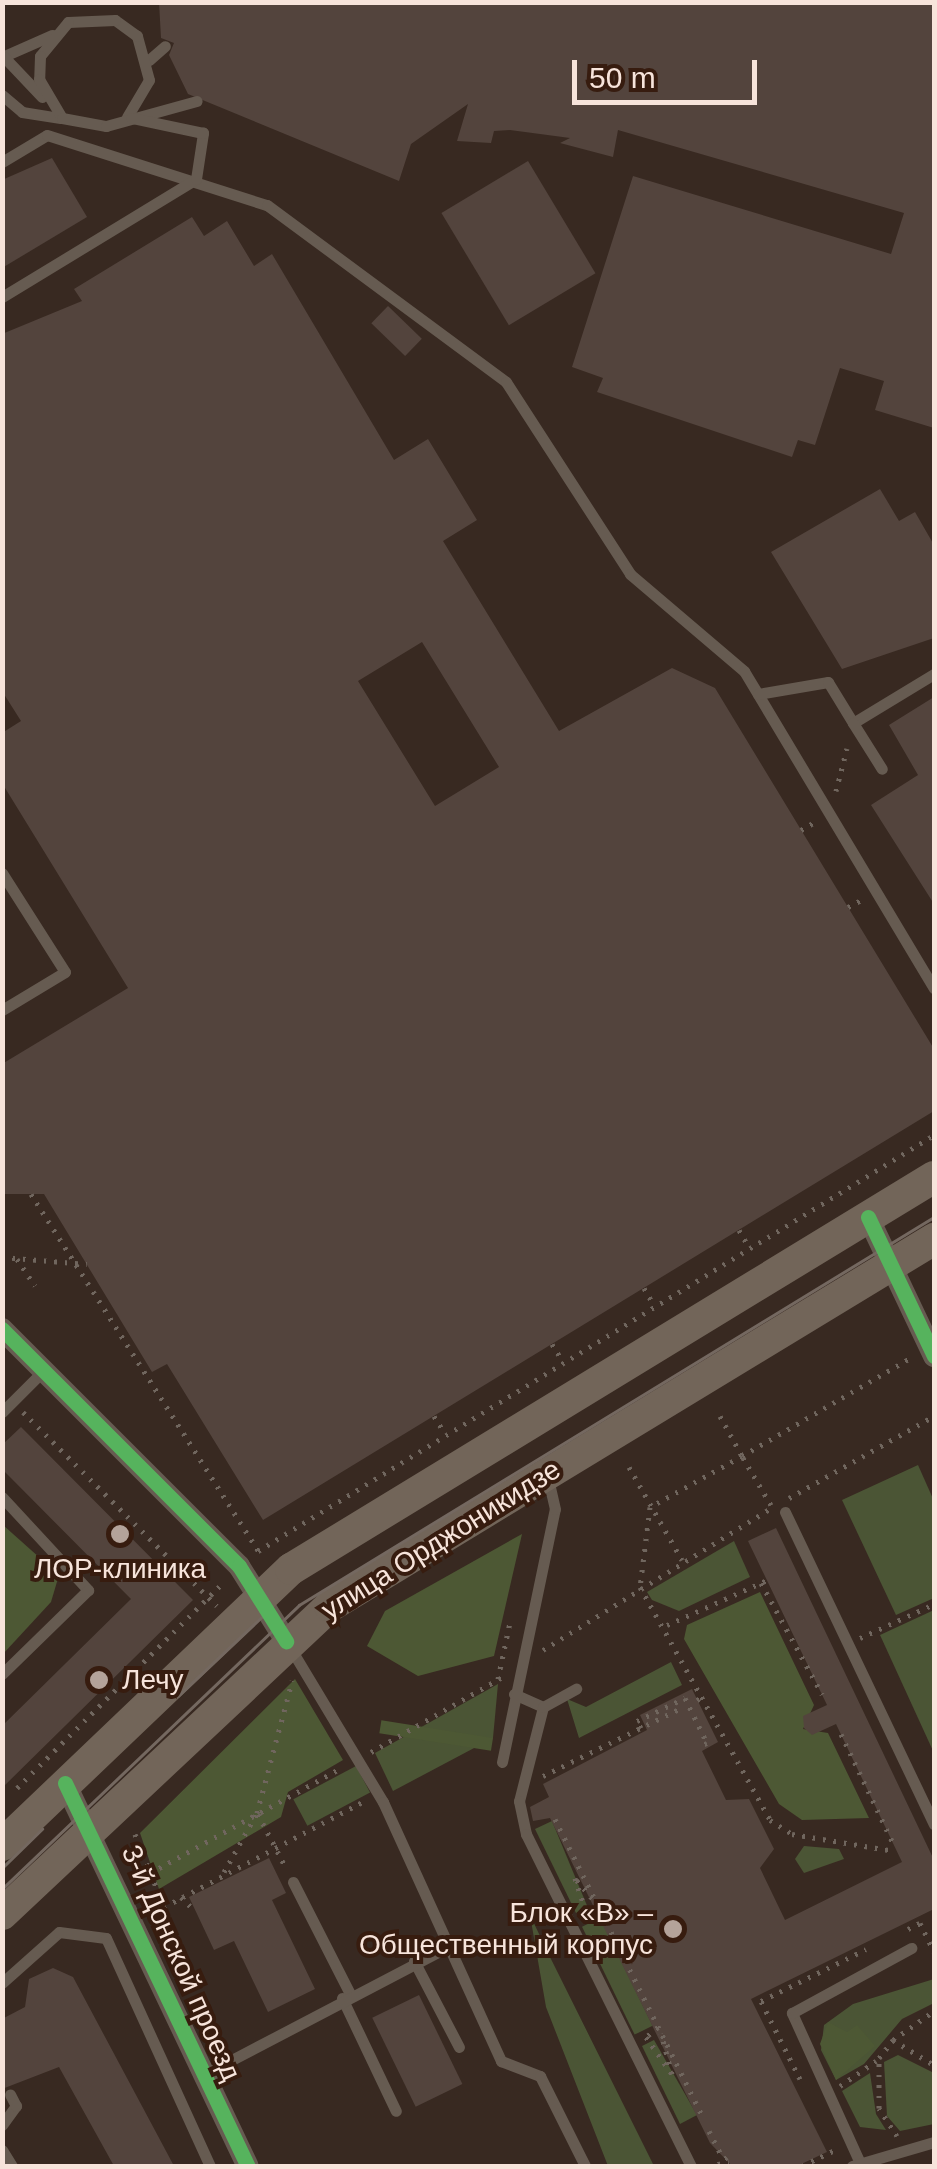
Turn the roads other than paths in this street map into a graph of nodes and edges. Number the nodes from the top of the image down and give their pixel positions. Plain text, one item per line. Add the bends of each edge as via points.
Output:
1 (88, 9) edge
2 (52, 35) junction
3 (165, 46) dead end
4 (3, 57) edge
5 (149, 60) junction
6 (2, 95) edge
7 (46, 100) junction
8 (197, 101) dead end
9 (127, 117) junction
10 (62, 118) junction
11 (2, 162) edge
12 (196, 178) junction
13 (2, 297) edge
14 (934, 674) edge
15 (758, 694) junction
16 (854, 723) junction
17 (882, 769) dead end
18 (2, 873) edge
19 (934, 988) edge
20 (2, 1010) edge
21 (934, 1177) edge
22 (868, 1217) junction
23 (934, 1239) edge
24 (892, 1265) junction
25 (925, 1309) edge
26 (2, 1330) edge
27 (934, 1356) edge
28 (44, 1370) junction
29 (2, 1412) edge
30 (547, 1474) junction
31 (2, 1497) edge
32 (778, 1510) road end
33 (258, 1594) junction
34 (286, 1641) junction
35 (2, 1674) edge
36 (576, 1689) dead end
37 (514, 1694) junction
38 (543, 1707) junction
39 (502, 1762) dead end
40 (65, 1783) junction
41 (934, 1824) edge
42 (93, 1826) junction
43 (2, 1844) edge
44 (294, 1882) road end
45 (2, 1914) edge
46 (448, 1946) junction
47 (912, 1948) dead end
48 (414, 1960) junction
49 (2, 1983) edge
50 (346, 1996) junction
51 (459, 2047) dead end
52 (201, 2076) junction
53 (10, 2094) dead end
54 (396, 2111) dead end
55 (2, 2125) edge
56 (934, 2142) edge
57 (2, 2150) edge
58 (856, 2165) edge
59 (12, 2166) edge
60 (210, 2166) edge
61 (248, 2166) edge
62 (584, 2166) edge
63 (691, 2166) edge

1 - 2 lane
1 - 5 lane via 126,28
2 - 4 lane
2 - 7 lane via 40,56
3 - 5 lane
4 - 7 lane
5 - 9 lane via 143,100
6 - 10 lane via 22,112
7 - 10 lane
8 - 9 lane
9 - 10 lane via 94,126
9 - 12 lane via 204,133
11 - 12 lane via 48,135
12 - 13 lane
12 - 15 lane via 267,206 506,382 630,574
14 - 16 lane
15 - 16 lane via 828,682
15 - 19 lane
16 - 17 lane
18 - 20 lane via 65,972
21 - 22 main road, улица Орджоникидзе
22 - 24 street
22 - 33 main road, улица Орджоникидзе
23 - 24 main road, улица Орджоникидзе
24 - 25 street
24 - 30 main road, улица Орджоникидзе
25 - 27 street
26 - 28 street
28 - 29 lane
28 - 33 street
30 - 34 main road, улица Орджоникидзе
30 - 37 lane via 556,1509
31 - 35 lane via 88,1590
32 - 41 lane
33 - 34 street
33 - 40 main road, улица Орджоникидзе
34 - 42 main road, улица Орджоникидзе
34 - 46 lane via 378,1794
36 - 38 lane
37 - 38 lane
37 - 39 lane
38 - 63 lane via 522,1786 526,1834
40 - 42 street, 3-й Донской проезд
40 - 43 main road, улица Орджоникидзе
42 - 45 main road, улица Орджоникидзе
42 - 52 street, 3-й Донской проезд
44 - 50 lane
46 - 48 lane
46 - 62 lane via 502,2061 540,2076
47 - 58 lane via 792,2013
48 - 50 lane
48 - 51 lane
49 - 60 lane via 59,1932 106,1938
50 - 52 lane
50 - 54 lane
52 - 61 street, 3-й Донской проезд
53 - 55 lane via 16,2106
56 - 58 lane
57 - 59 lane

